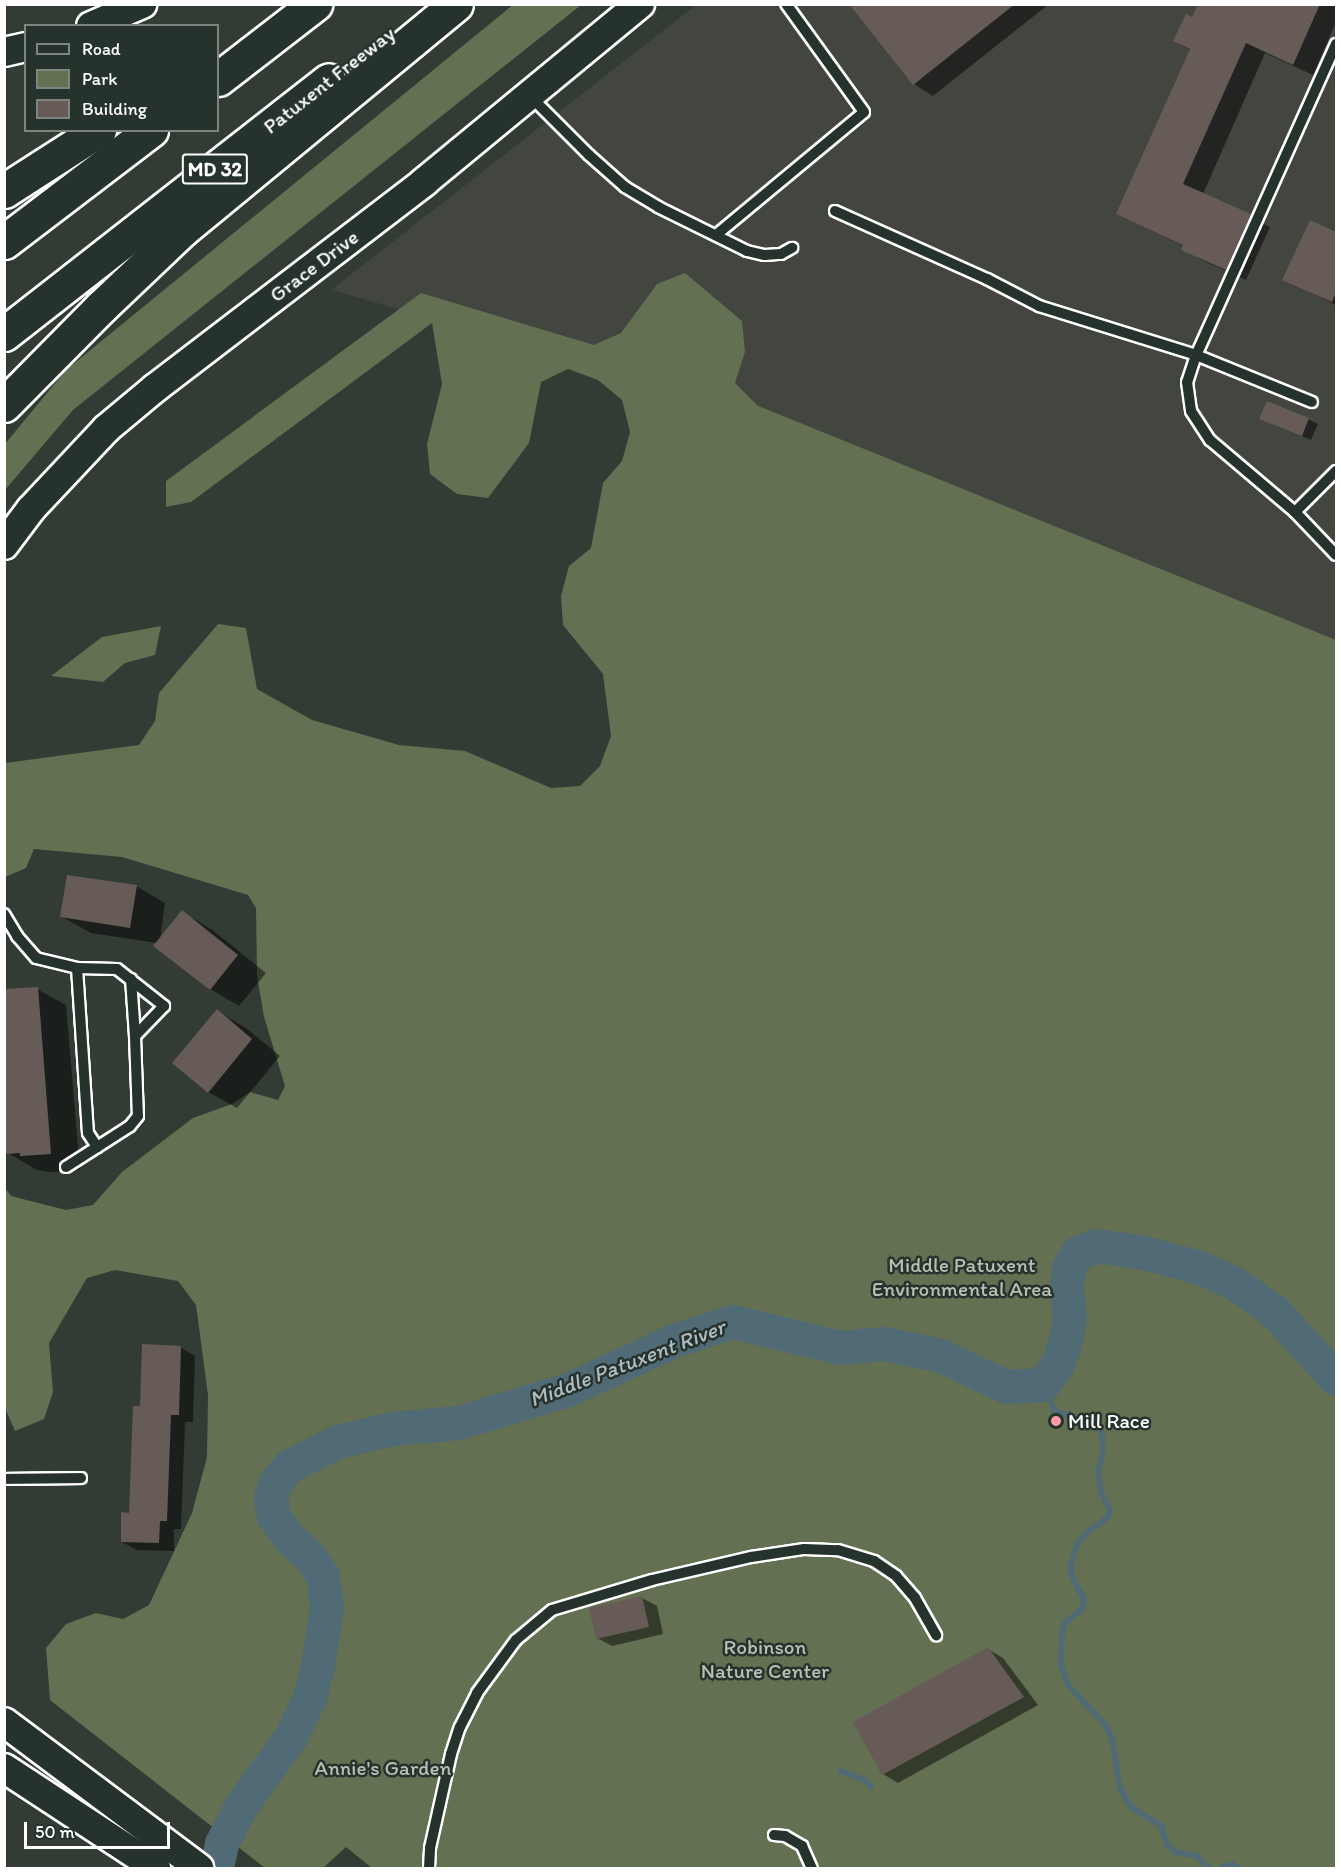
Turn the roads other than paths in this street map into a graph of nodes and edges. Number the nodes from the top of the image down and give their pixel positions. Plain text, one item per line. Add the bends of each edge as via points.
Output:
1 (142, 4) edge
2 (287, 4) edge
3 (315, 4) edge
4 (426, 4) edge
5 (456, 4) edge
6 (640, 4) edge
7 (786, 4) edge
8 (96, 24) edge
9 (1336, 44) edge
10 (24, 47) edge
11 (4, 52) edge
12 (219, 53) edge
13 (219, 78) edge
14 (530, 96) junction
15 (96, 132) edge
16 (148, 132) edge
17 (4, 191) edge
18 (835, 211) dead end
19 (716, 235) junction
20 (4, 242) edge
21 (792, 248) dead end
22 (4, 333) edge
23 (1196, 355) junction
24 (1312, 402) dead end
25 (4, 405) edge
26 (1336, 471) edge
27 (1295, 512) junction
28 (4, 545) edge
29 (1336, 555) edge
30 (4, 914) edge
31 (77, 968) junction
32 (131, 979) junction
33 (135, 1036) junction
34 (97, 1147) junction
35 (66, 1167) dead end
36 (81, 1478) dead end
37 (4, 1479) edge
38 (936, 1635) dead end
39 (4, 1722) edge
40 (4, 1768) edge
41 (774, 1835) dead end
42 (156, 1869) edge
43 (199, 1869) edge
44 (429, 1869) edge
45 (812, 1869) edge

1 - 8 street
2 - 12 highway
3 - 13 highway
4 - 22 highway, Patuxent Freeway / MD 32
5 - 25 highway via 183,230
6 - 14 street, Grace Drive
7 - 19 lane via 864,112
9 - 23 lane
10 - 11 street
14 - 19 lane via 625,188
14 - 28 street, Grace Drive via 155,387 106,429 31,509
15 - 17 highway
16 - 20 highway
18 - 23 lane via 1039,306
19 - 21 lane via 747,251 765,255 781,254
23 - 24 lane
23 - 27 lane via 1188,382 1188,400 1198,424 1210,440
26 - 27 lane
27 - 29 lane
30 - 31 lane via 36,958
31 - 32 lane via 117,969
31 - 34 lane via 88,1132
32 - 33 lane
32 - 33 lane via 164,1006
33 - 34 lane via 138,1116
34 - 35 lane
36 - 37 lane
38 - 44 lane via 915,1598 896,1576 874,1561 838,1550 804,1549 751,1557 652,1580 552,1610 516,1640 477,1693 460,1727 430,1848
39 - 43 street
40 - 42 street
41 - 45 lane via 802,1846

